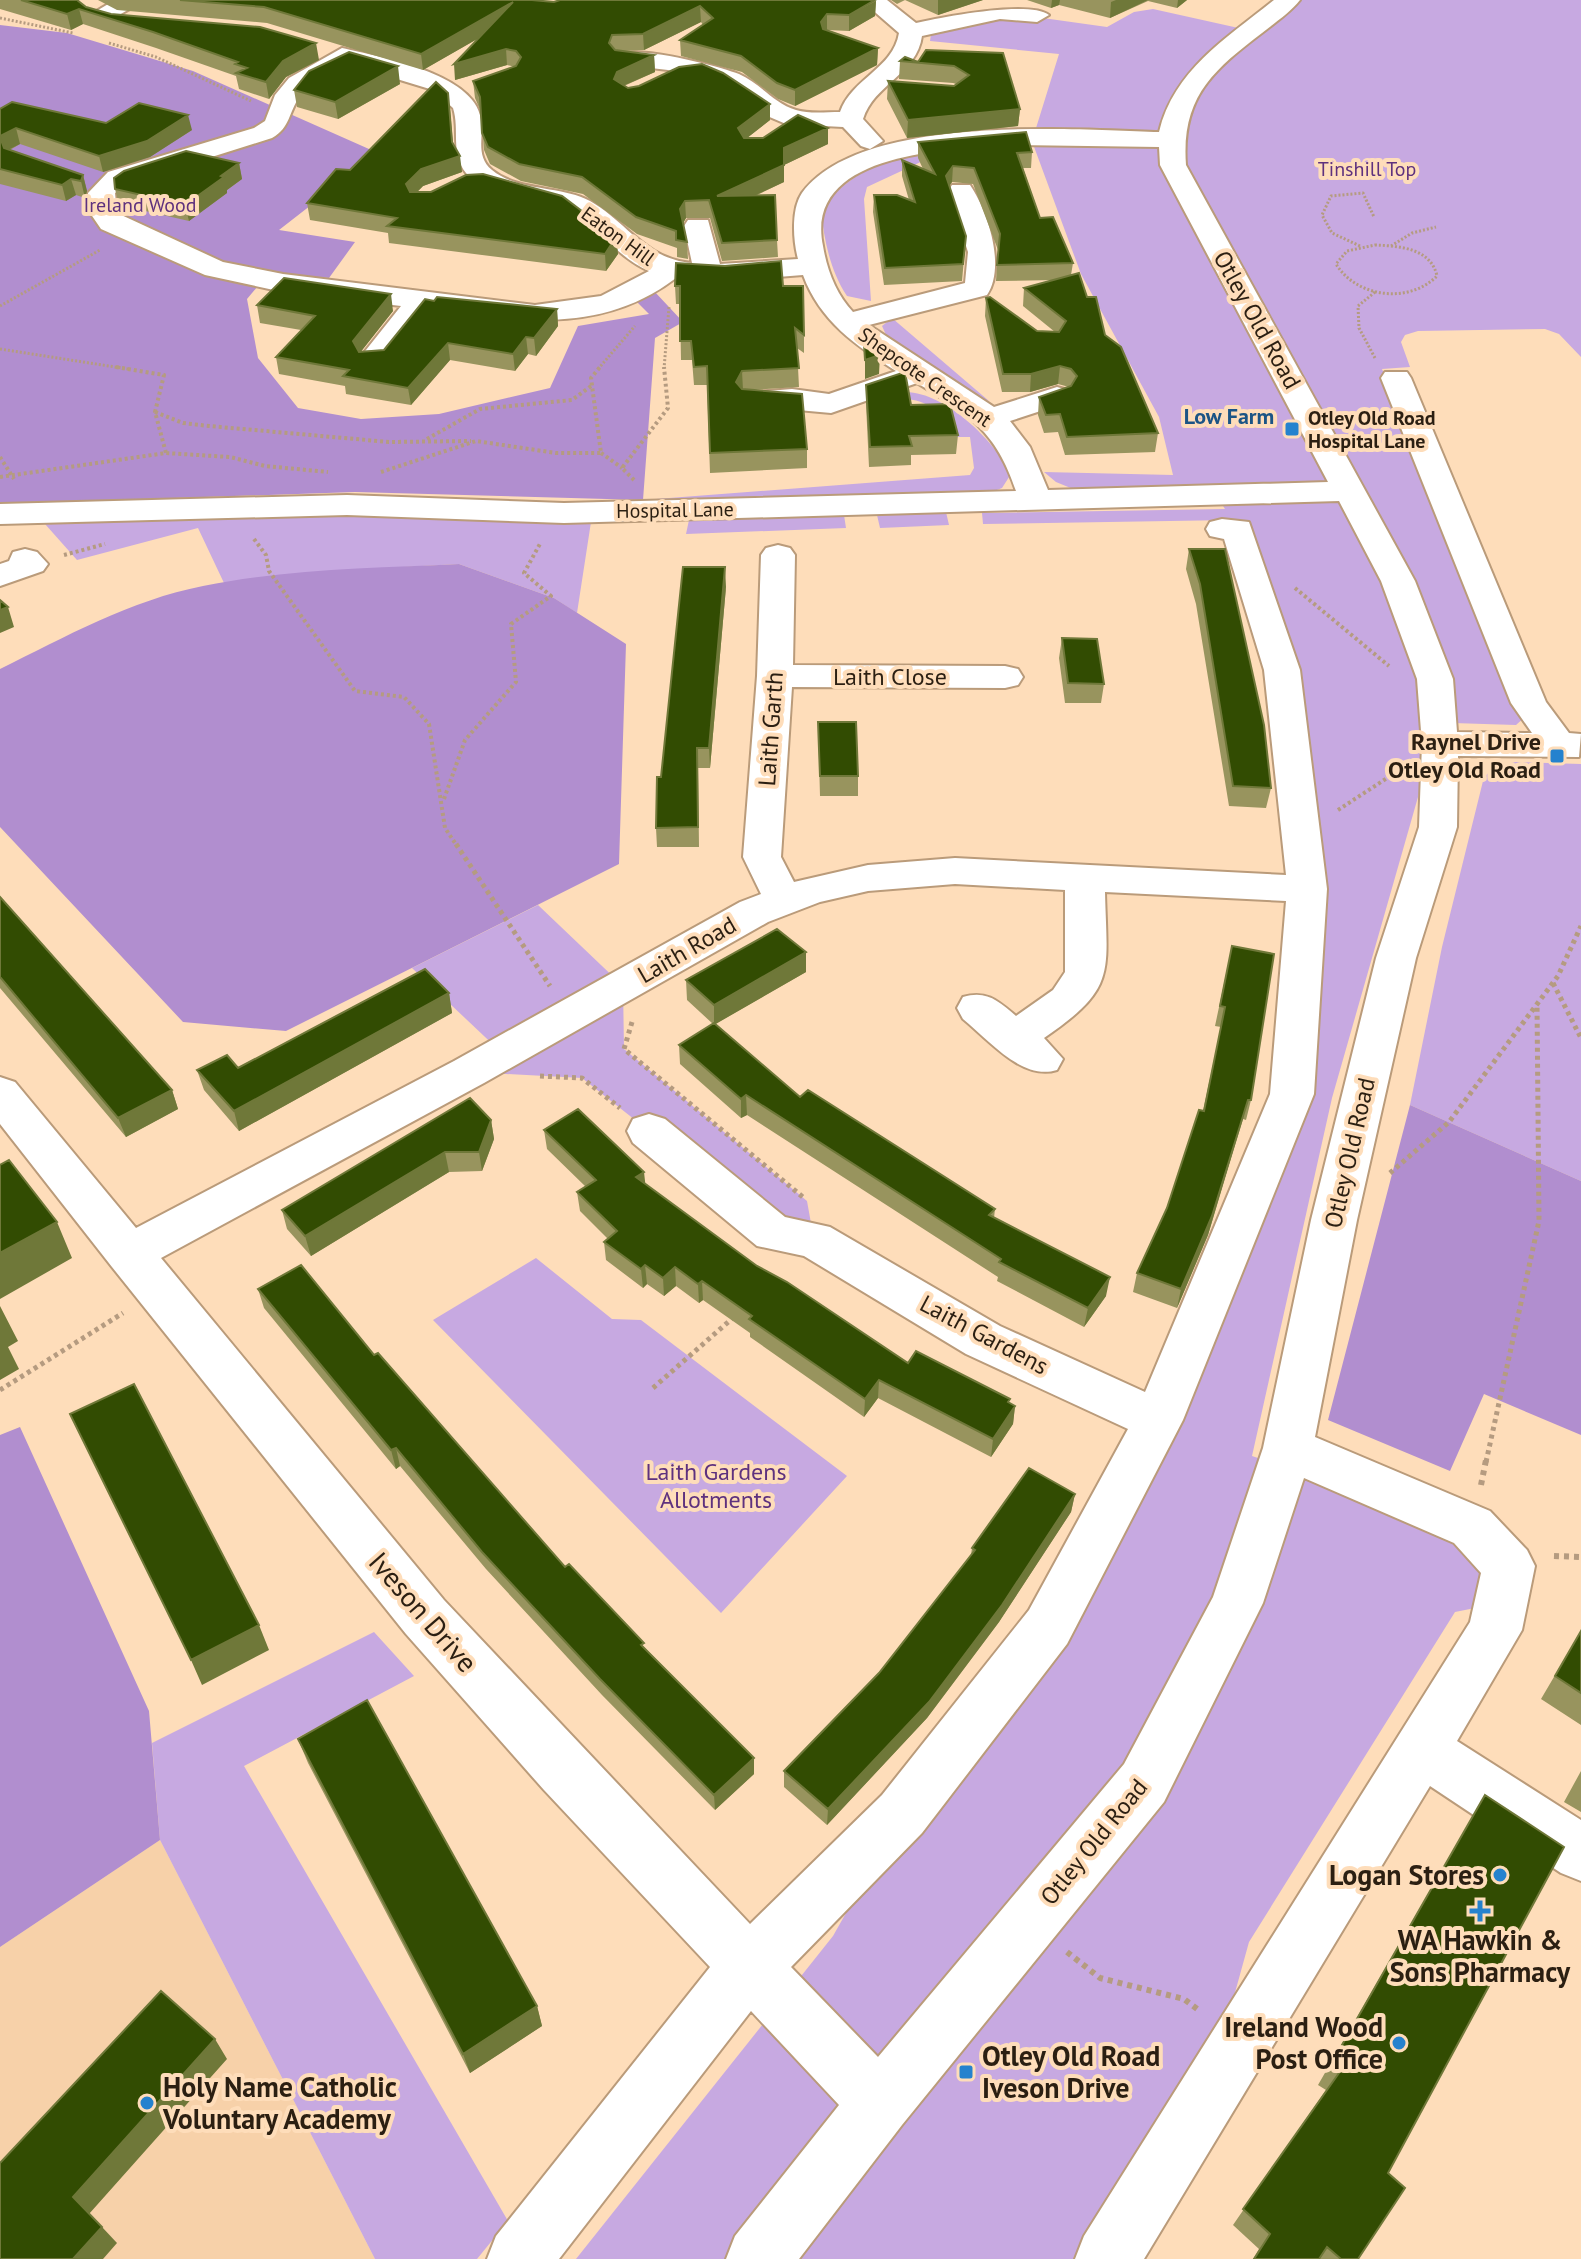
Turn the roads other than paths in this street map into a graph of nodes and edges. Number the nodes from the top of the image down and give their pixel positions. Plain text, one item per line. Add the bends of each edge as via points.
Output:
1 (77, 0) edge
2 (134, 0) edge
3 (873, 0) edge
4 (1288, 0) edge
5 (1037, 15) dead end
6 (150, 23) edge
7 (102, 28) junction
8 (911, 31) junction
9 (687, 39) edge
10 (307, 45) edge
11 (878, 49) edge
12 (349, 57) junction
13 (906, 57) junction
14 (870, 87) junction
15 (912, 90) edge
16 (850, 120) junction
17 (1168, 140) junction
18 (886, 151) junction
19 (485, 177) junction
20 (459, 185) edge
21 (961, 191) dead end
22 (698, 226) dead end
23 (812, 266) junction
24 (672, 270) junction
25 (707, 270) junction
26 (423, 298) junction
27 (847, 322) junction
28 (373, 360) edge
29 (918, 373) junction
30 (1396, 378) road end
31 (1057, 396) edge
32 (754, 399) edge
33 (987, 419) junction
34 (1351, 491) junction
35 (1036, 501) junction
36 (0, 514) edge
37 (1222, 529) dead end
38 (778, 555) dead end
39 (775, 676) junction
40 (1005, 677) dead end
41 (1440, 744) junction
42 (1570, 745) edge
43 (1085, 878) junction
44 (1307, 889) junction
45 (783, 898) junction
46 (978, 1008) dead end
47 (0, 1093) edge
48 (649, 1131) road end
49 (16, 1141) edge
50 (143, 1273) junction
51 (1158, 1420) junction
52 (1288, 1448) junction
53 (1422, 1749) junction
54 (1581, 1853) edge
55 (749, 1967) junction
56 (880, 2103) junction
57 (519, 2259) edge
58 (758, 2259) edge
59 (1107, 2259) edge

1 - 7 street
2 - 7 street
3 - 8 street
4 - 17 street via 1200,73 1173,116
5 - 8 street via 1000,12
6 - 7 street
8 - 13 street
9 - 16 street via 643,67 690,68 732,80 785,126
10 - 12 street
11 - 13 street
12 - 19 street via 467,88 471,161
12 - 26 street via 298,83 287,95 276,125 263,133 93,181 98,204 111,223 215,269 283,283
13 - 14 street
14 - 15 street
14 - 16 street
16 - 18 street
17 - 18 street, Shepcote Crescent via 985,139
17 - 34 street, Otley Old Road via 1184,187
18 - 23 street, Shepcote Crescent via 823,182 812,197 804,222
19 - 20 street
19 - 24 street, Eaton Hill via 570,202 644,259
21 - 27 street via 979,237 989,297
22 - 25 street
23 - 25 street, Eaton Hill
23 - 27 street, Shepcote Crescent
24 - 25 street, Eaton Hill
24 - 26 street via 608,304 572,311 535,314
26 - 28 street
27 - 29 street, Shepcote Crescent
29 - 32 street via 836,415 792,398
29 - 33 street, Shepcote Crescent
30 - 42 street via 1529,703
31 - 33 street
33 - 35 street, Shepcote Crescent via 1016,449
34 - 35 street, Hospital Lane
34 - 41 street, Otley Old Road via 1398,581 1435,679
35 - 36 street, Hospital Lane via 564,513 347,505
37 - 44 street via 1237,529 1282,670
38 - 39 street, Laith Garth
39 - 40 street, Laith Close
39 - 45 street, Laith Garth via 762,857
41 - 42 street
41 - 52 street, Otley Old Road via 1438,827 1396,958 1334,1220
43 - 44 street, Laith Road
43 - 45 street, Laith Road via 920,872
43 - 46 street via 1086,973 1068,1001 1028,1048
44 - 51 street via 1292,1094
45 - 50 street, Laith Road via 469,1072
47 - 49 street, Iveson Drive
48 - 51 street, Laith Gardens via 773,1233 814,1240 983,1340
49 - 50 street, Iveson Drive
50 - 55 street, Iveson Drive via 425,1617
51 - 55 street via 1048,1627 902,1814
52 - 53 street via 1472,1527 1509,1566 1495,1630
52 - 56 street, Otley Old Road via 1237,1603 1144,1783
53 - 54 street
53 - 59 street
55 - 56 street, Iveson Drive
55 - 57 street via 605,2143
56 - 58 street, Otley Old Road

